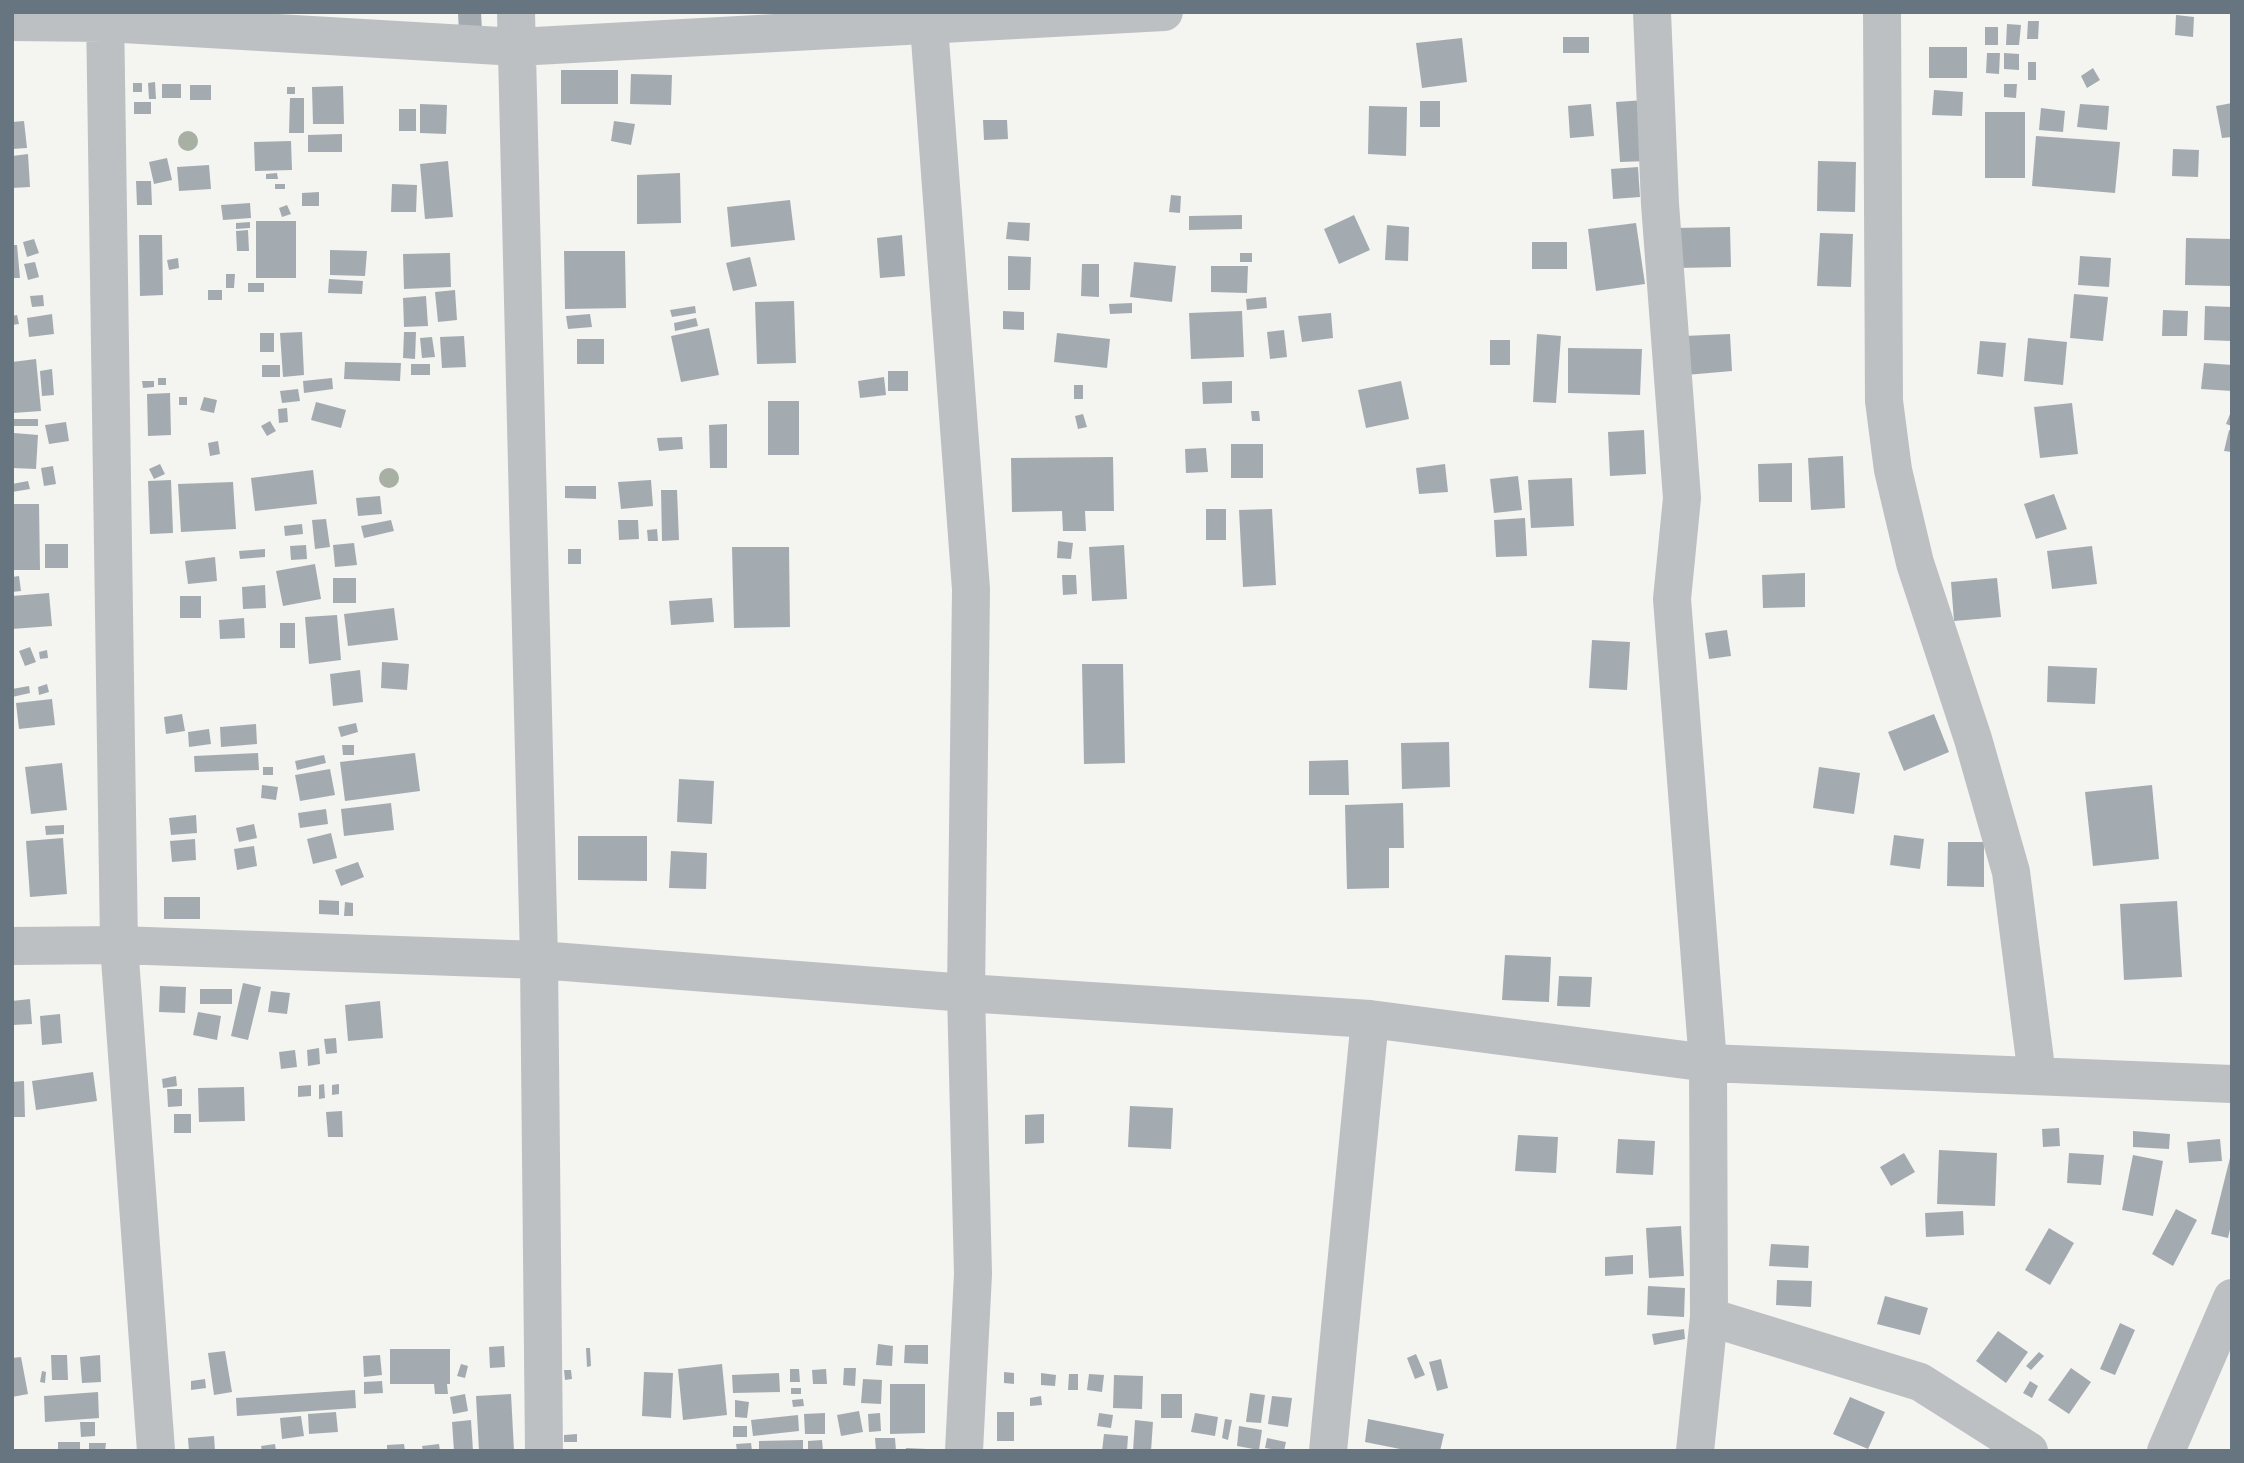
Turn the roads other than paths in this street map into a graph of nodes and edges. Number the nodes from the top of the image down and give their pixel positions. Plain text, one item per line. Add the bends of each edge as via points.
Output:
1 (1164, 12) edge
2 (1652, 12) edge
3 (1882, 12) edge
4 (105, 18) edge
5 (929, 18) edge
6 (12, 22) edge
7 (517, 29) edge
8 (119, 945) junction
9 (12, 946) edge
10 (539, 960) junction
11 (966, 993) junction
12 (1370, 1019) junction
13 (1708, 1063) junction
14 (2037, 1076) junction
15 (2232, 1084) edge
16 (2232, 1298) edge
17 (1709, 1317) junction
18 (156, 1451) edge
19 (544, 1451) edge
20 (964, 1451) edge
21 (1328, 1451) edge
22 (1695, 1451) edge
23 (2029, 1451) edge
24 (2166, 1451) edge

1 - 5 street
2 - 13 street via 1660,204 1682,498 1672,599
3 - 14 street via 1884,401 1893,470 1915,563 2011,872
4 - 6 street
4 - 7 street
4 - 8 street
5 - 7 street
5 - 11 street via 971,589
7 - 10 street
8 - 9 street
8 - 10 street
8 - 18 street
10 - 11 street
10 - 19 street
11 - 12 street
11 - 20 street via 973,1274
12 - 13 street
12 - 21 street
13 - 14 street
13 - 17 street
14 - 15 street
16 - 24 street
17 - 22 street
17 - 23 street via 1920,1381

